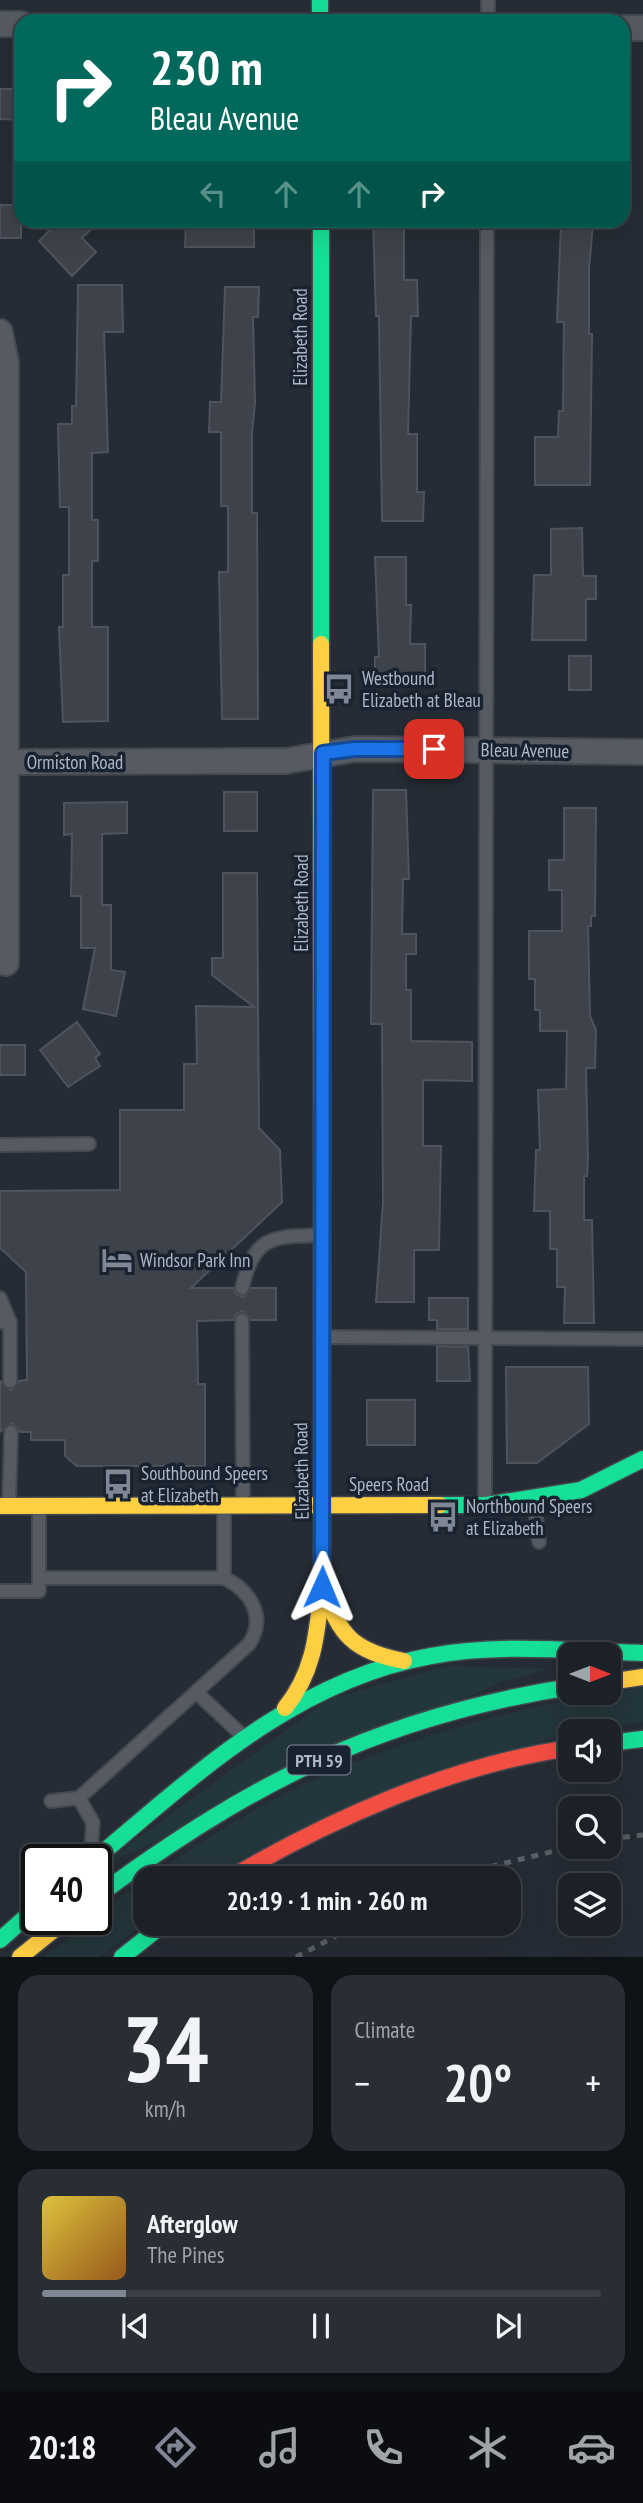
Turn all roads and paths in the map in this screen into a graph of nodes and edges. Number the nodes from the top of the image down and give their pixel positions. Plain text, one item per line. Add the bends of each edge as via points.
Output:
1 (321, 228) edge
2 (487, 228) edge
3 (0, 332) edge
4 (486, 749) junction
5 (643, 752) edge
6 (323, 753) junction
7 (6, 762) junction
8 (6, 963) dead end
9 (89, 1144) dead end
10 (0, 1145) edge
11 (321, 1234) junction
12 (242, 1288) dead end
13 (0, 1297) edge
14 (242, 1320) dead end
15 (5, 1322) edge
16 (320, 1337) junction
17 (485, 1338) junction
18 (643, 1339) edge
19 (10, 1381) dead end
20 (10, 1432) dead end
21 (643, 1459) edge
22 (534, 1497) junction
23 (323, 1504) junction
24 (485, 1505) junction
25 (5, 1506) edge
26 (39, 1506) junction
27 (224, 1506) junction
28 (243, 1506) junction
29 (539, 1542) dead end
30 (39, 1578) junction
31 (224, 1578) junction
32 (322, 1587) junction
33 (0, 1591) edge
34 (643, 1653) edge
35 (404, 1661) junction
36 (643, 1677) edge
37 (621, 1680) edge
38 (558, 1688) edge
39 (198, 1693) junction
40 (281, 1712) junction
41 (243, 1736) junction
42 (643, 1739) edge
43 (621, 1742) edge
44 (558, 1751) edge
45 (79, 1798) junction
46 (51, 1801) dead end
47 (93, 1844) edge
48 (112, 1845) edge
49 (250, 1866) edge
50 (112, 1885) edge
51 (21, 1922) edge
52 (47, 1935) edge
53 (149, 1936) edge
54 (0, 1940) edge
55 (20, 1957) edge
56 (122, 1957) edge

1 - 6 street, Elizabeth Road
2 - 4 lane
3 - 7 street, Ormiston Road via 6,363
4 - 5 street, Bleau Avenue
4 - 6 street, Bleau Avenue
4 - 17 lane
6 - 7 street, Ormiston Road via 286,761
6 - 11 street, Elizabeth Road
7 - 8 street
9 - 10 lane
11 - 12 lane via 272,1238 247,1265
11 - 16 street, Elizabeth Road
13 - 15 lane
14 - 28 lane
15 - 19 lane
16 - 17 lane
16 - 23 street, Elizabeth Road
17 - 18 lane
17 - 24 lane
20 - 25 lane
21 - 22 street, Speers Road via 581,1490
22 - 24 street, Speers Road
22 - 29 lane
23 - 24 street, Speers Road
23 - 28 street, Speers Road
23 - 32 street, Elizabeth Road
25 - 26 street, Speers Road
26 - 27 street, Speers Road
26 - 30 lane
27 - 28 street, Speers Road
27 - 31 lane
30 - 31 lane
30 - 33 lane via 39,1591
31 - 39 lane via 237,1584 254,1606 254,1636
32 - 35 street via 332,1614 352,1645 379,1657
32 - 40 street, Elizabeth Road via 311,1670 302,1690
34 - 35 street via 503,1650
35 - 40 street via 327,1687
36 - 37 street
38 - 50 street, PTH 59 via 439,1714 331,1754 251,1792
39 - 41 lane
39 - 45 lane
40 - 41 street
41 - 48 street
42 - 43 street
44 - 49 street via 484,1767 377,1804 286,1844
45 - 46 lane
45 - 47 lane via 93,1823
51 - 54 street
52 - 55 street
53 - 56 street

